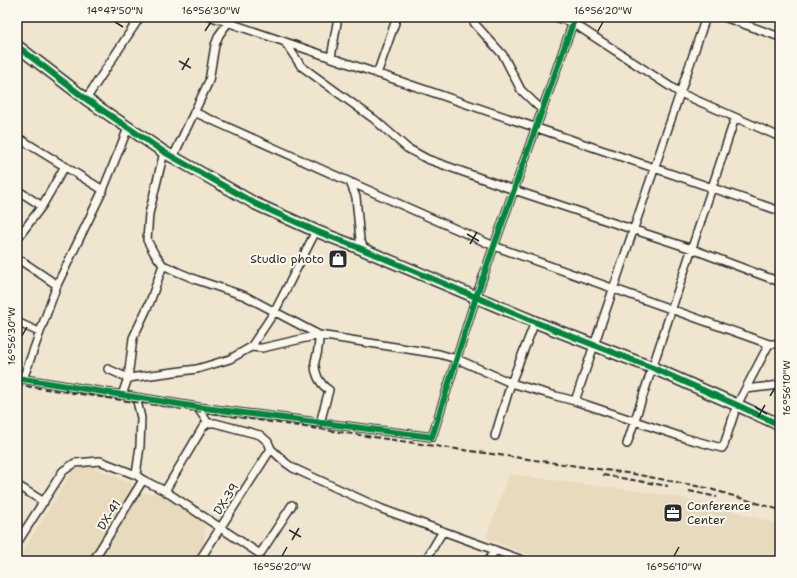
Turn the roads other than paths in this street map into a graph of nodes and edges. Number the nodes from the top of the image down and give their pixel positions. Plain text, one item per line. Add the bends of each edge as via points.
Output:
1 (140, 17) edge
2 (212, 17) edge
3 (338, 17) edge
4 (397, 17) edge
5 (471, 17) edge
6 (555, 17) edge
7 (706, 17) edge
8 (724, 17) edge
9 (230, 20) edge
10 (574, 20) edge
11 (780, 37) edge
12 (285, 42) junction
13 (17, 46) edge
14 (331, 58) junction
15 (377, 74) junction
16 (680, 93) junction
17 (86, 99) junction
18 (542, 110) junction
19 (194, 112) junction
20 (735, 118) junction
21 (128, 128) junction
22 (536, 128) junction
23 (17, 137) edge
24 (780, 137) edge
25 (168, 155) junction
26 (64, 166) junction
27 (655, 168) junction
28 (350, 182) junction
29 (712, 188) junction
30 (17, 190) edge
31 (102, 190) junction
32 (514, 190) junction
33 (42, 206) junction
34 (780, 211) edge
35 (634, 230) junction
36 (316, 231) junction
37 (17, 239) edge
38 (494, 246) junction
39 (692, 249) junction
40 (365, 250) junction
41 (17, 258) edge
42 (163, 264) junction
43 (780, 282) edge
44 (57, 285) junction
45 (614, 289) junction
46 (476, 297) junction
47 (672, 309) junction
48 (275, 311) junction
49 (17, 322) edge
50 (535, 322) junction
51 (40, 332) junction
52 (319, 335) junction
53 (769, 344) junction
54 (780, 344) edge
55 (594, 345) junction
56 (251, 347) junction
57 (457, 359) junction
58 (653, 368) junction
59 (108, 369) dead end
60 (128, 378) junction
61 (20, 379) edge
62 (511, 383) junction
63 (780, 384) edge
64 (746, 389) junction
65 (122, 395) junction
66 (136, 397) junction
67 (575, 401) junction
68 (738, 405) junction
69 (197, 407) junction
70 (635, 421) junction
71 (208, 423) junction
72 (320, 423) junction
73 (780, 425) edge
74 (495, 436) dead end
75 (627, 444) dead end
76 (272, 449) junction
77 (136, 475) junction
78 (144, 480) junction
79 (17, 485) edge
80 (165, 491) junction
81 (44, 502) junction
82 (292, 505) dead end
83 (221, 528) junction
84 (443, 531) junction
85 (17, 543) edge
86 (495, 550) junction
87 (93, 561) edge
88 (199, 561) edge
89 (425, 561) edge
90 (488, 561) edge
91 (525, 561) edge

1 - 17 street
2 - 9 street
3 - 14 street
4 - 15 street
5 - 18 street via 503,55 521,90
6 - 10 street
7 - 16 street
8 - 11 street
9 - 12 street
9 - 19 street via 215,45 209,81
10 - 16 street
10 - 18 street
12 - 14 street
12 - 32 street via 301,66 374,119 407,148 427,159
13 - 17 street
14 - 15 street
15 - 22 street
16 - 20 street
16 - 27 street
17 - 21 street
18 - 22 street
19 - 25 street
19 - 28 street
20 - 24 street
20 - 29 street
21 - 25 street
21 - 31 street
22 - 27 street
22 - 32 street
23 - 26 street
25 - 36 street via 256,204
25 - 42 street via 149,214 147,240
26 - 31 street
26 - 33 street
27 - 29 street
27 - 35 street
28 - 38 street
28 - 40 street via 356,197 360,240
29 - 34 street
29 - 39 street
30 - 33 street
31 - 44 street
32 - 35 street
32 - 38 street
33 - 37 street
35 - 39 street
35 - 45 street
36 - 40 street
36 - 48 street
38 - 45 street
38 - 46 street
39 - 43 street
39 - 47 street
40 - 46 street
41 - 44 street
42 - 48 street via 197,280 245,296
42 - 60 street via 150,302 133,338
44 - 51 street
45 - 47 street
45 - 55 street
46 - 50 street
46 - 57 street
47 - 53 street
47 - 58 street
48 - 52 street
48 - 56 street
49 - 51 street
50 - 55 street
50 - 62 street
51 - 61 street
52 - 56 street via 262,348
52 - 57 street
52 - 72 street via 316,371 320,382 329,390
53 - 54 street
53 - 64 street
55 - 58 street
55 - 67 street
56 - 60 street via 230,359 197,369
57 - 62 street
57 - 72 street via 432,437
58 - 68 street
58 - 70 street
59 - 60 street
60 - 65 street
61 - 65 street
62 - 67 street
62 - 74 street
63 - 64 street
64 - 68 street
65 - 66 street
66 - 69 street
66 - 77 street via 141,418
67 - 70 street
68 - 70 street via 722,448
68 - 73 street
69 - 71 street
69 - 72 street
70 - 75 street
71 - 76 street via 260,435
71 - 80 street via 203,427
76 - 83 street, DX-39
76 - 84 street via 286,463 305,474 382,509
77 - 78 street
77 - 81 street via 100,461 75,463 63,471
78 - 80 street
78 - 87 street, DX-41
79 - 81 street
80 - 83 street
81 - 85 street
82 - 83 street via 260,554
83 - 88 street, DX-39
84 - 86 street
84 - 89 street
86 - 90 street
86 - 91 street

